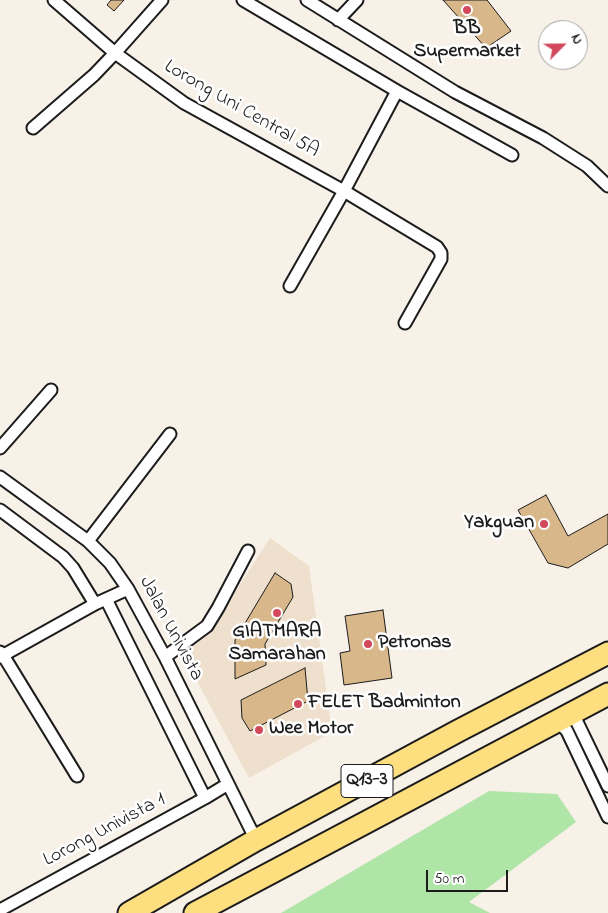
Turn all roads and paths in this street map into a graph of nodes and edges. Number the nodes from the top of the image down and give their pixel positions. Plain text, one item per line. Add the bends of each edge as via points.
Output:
1 (54, 0) edge
2 (162, 0) edge
3 (243, 0) edge
4 (306, 0) edge
5 (357, 0) edge
6 (338, 20) junction
7 (115, 53) junction
8 (397, 91) junction
9 (33, 128) dead end
10 (512, 155) dead end
11 (608, 186) edge
12 (344, 191) junction
13 (290, 286) dead end
14 (405, 323) dead end
15 (51, 390) dead end
16 (170, 434) dead end
17 (0, 448) edge
18 (0, 477) edge
19 (0, 510) edge
20 (88, 541) junction
21 (248, 551) dead end
22 (128, 589) junction
23 (101, 602) junction
24 (608, 653) edge
25 (1, 655) edge
26 (165, 657) junction
27 (608, 694) edge
28 (567, 716) junction
29 (76, 776) dead end
30 (228, 784) junction
31 (608, 786) edge
32 (205, 798) junction
33 (608, 817) edge
34 (256, 840) junction
35 (0, 910) edge
36 (129, 913) edge
37 (195, 913) edge

1 - 7 street, Lorong Uni Central 5A
2 - 7 street
3 - 8 street
4 - 6 street
5 - 6 street
6 - 11 street via 455,92 543,138 587,166
7 - 9 street
7 - 12 street, Lorong Uni Central 5A via 184,103
8 - 10 street
8 - 12 street
12 - 13 street
12 - 14 street, Lorong Uni Central 5A via 437,246 441,252 440,260
15 - 17 street
16 - 20 street
18 - 20 street, Jalan Univista
19 - 23 street via 63,557
20 - 22 street, Jalan Univista via 110,563
21 - 26 street via 206,626
22 - 23 street
22 - 26 street, Jalan Univista
23 - 25 street
23 - 32 street
24 - 34 highway, Q13-3
25 - 29 street
26 - 30 street, Jalan Univista
27 - 28 highway, Q13-3
28 - 31 street via 577,722
28 - 33 street via 567,731
28 - 37 highway, Q13-3
30 - 32 street, Lorong Univista 1
30 - 34 street, Jalan Univista
32 - 35 street, Lorong Univista 1
34 - 36 highway, Q13-3

